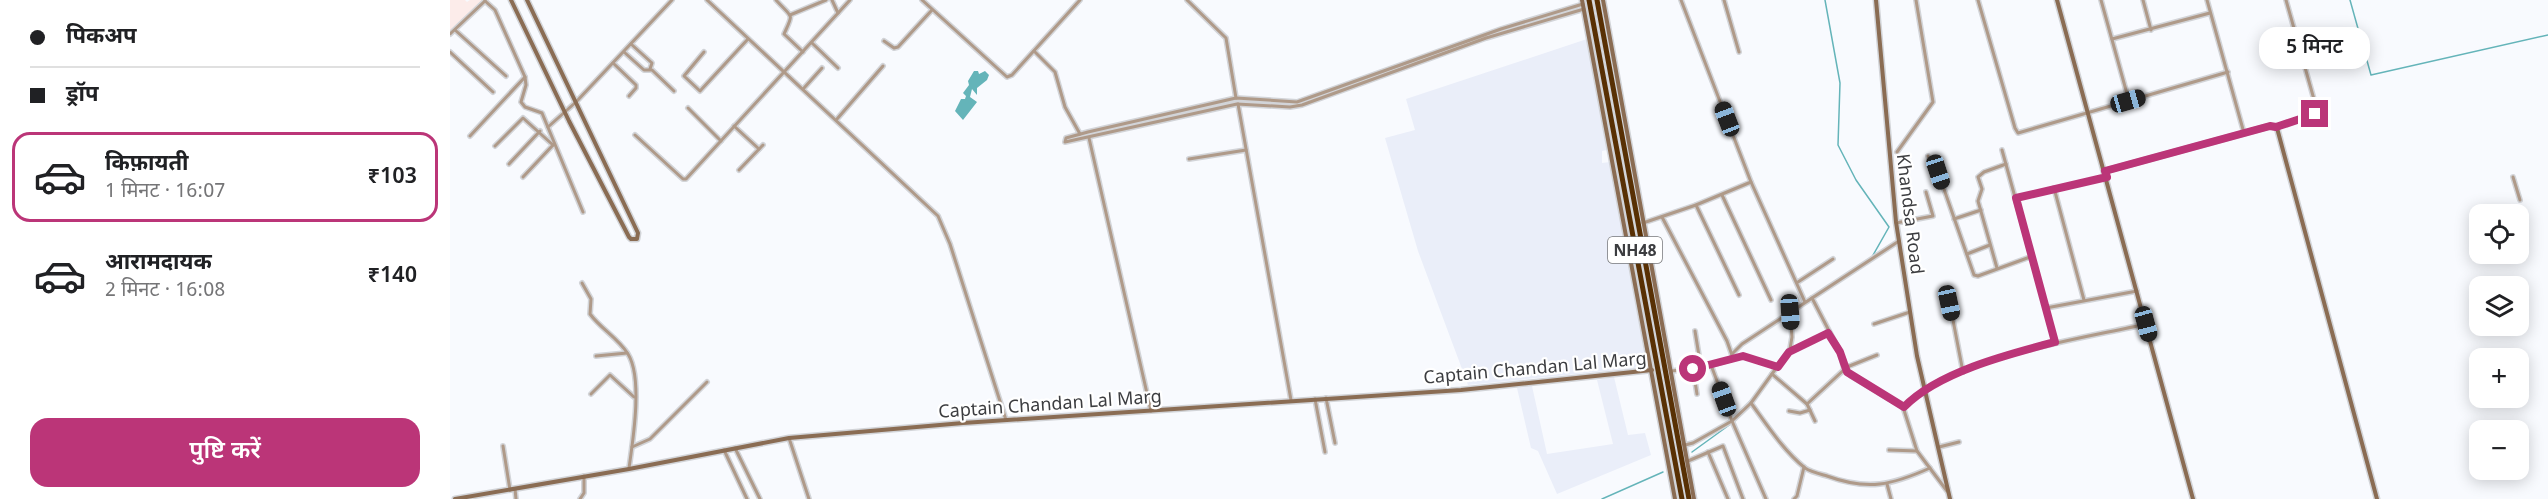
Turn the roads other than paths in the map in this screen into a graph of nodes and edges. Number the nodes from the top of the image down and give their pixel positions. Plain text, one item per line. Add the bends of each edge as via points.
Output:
1 (485, 0) edge
2 (511, 0) edge
3 (527, 0) edge
4 (671, 0) edge
5 (707, 0) edge
6 (776, 0) edge
7 (826, 0) edge
8 (832, 0) edge
9 (850, 0) edge
10 (922, 0) edge
11 (1080, 0) edge
12 (1187, 0) edge
13 (1589, 0) edge
14 (1597, 0) edge
15 (1603, 0) edge
16 (1681, 0) edge
17 (1724, 0) edge
18 (1876, 0) edge
19 (1916, 0) edge
20 (1978, 0) edge
21 (2057, 0) edge
22 (2101, 0) edge
23 (2143, 0) edge
24 (2207, 0) edge
25 (2286, 0) edge
26 (1583, 5) edge
27 (932, 10) junction
28 (838, 13) junction
29 (2210, 13) junction
30 (790, 15) junction
31 (455, 30) junction
32 (2151, 30) junction
33 (450, 34) edge
34 (748, 39) junction
35 (2112, 39) junction
36 (884, 41) dead end
37 (812, 43) junction
38 (631, 44) junction
39 (1034, 50) junction
40 (450, 52) edge
41 (624, 52) junction
42 (704, 52) dead end
43 (803, 52) junction
44 (1739, 52) dead end
45 (613, 63) junction
46 (883, 66) dead end
47 (838, 68) dead end
48 (822, 69) dead end
49 (649, 70) junction
50 (786, 71) junction
51 (2228, 72) junction
52 (506, 76) dead end
53 (525, 76) junction
54 (804, 88) junction
55 (674, 91) dead end
56 (493, 92) dead end
57 (629, 96) dead end
58 (1236, 98) junction
59 (2128, 101) junction
60 (576, 102) junction
61 (1237, 104) junction
62 (1292, 105) junction
63 (687, 108) dead end
64 (565, 112) junction
65 (2088, 112) junction
66 (837, 119) junction
67 (735, 126) junction
68 (548, 127) junction
69 (2276, 127) junction
70 (540, 131) junction
71 (2244, 133) junction
72 (1080, 134) junction
73 (635, 135) dead end
74 (470, 136) dead end
75 (1089, 138) junction
76 (721, 141) junction
77 (554, 144) junction
78 (763, 145) dead end
79 (495, 146) dead end
80 (759, 149) junction
81 (1246, 150) junction
82 (2002, 150) dead end
83 (1897, 152) dead end
84 (1928, 156) dead end
85 (1189, 159) dead end
86 (509, 164) dead end
87 (2006, 164) junction
88 (739, 170) dead end
89 (2105, 171) junction
90 (523, 177) dead end
91 (2107, 177) junction
92 (2513, 177) dead end
93 (1751, 182) junction
94 (2054, 188) junction
95 (1926, 192) dead end
96 (1722, 195) junction
97 (2016, 198) junction
98 (2520, 200) dead end
99 (1696, 205) junction
100 (1981, 210) junction
101 (583, 212) dead end
102 (1662, 217) junction
103 (1953, 219) junction
104 (1643, 223) junction
105 (1896, 223) junction
106 (1899, 241) junction
107 (1990, 245) junction
108 (1966, 254) junction
109 (2030, 257) junction
110 (1833, 259) dead end
111 (1997, 268) junction
112 (1798, 282) junction
113 (582, 283) dead end
114 (1947, 290) dead end
115 (2137, 291) junction
116 (1739, 295) dead end
117 (1812, 298) junction
118 (1771, 300) dead end
119 (2084, 300) junction
120 (1805, 302) junction
121 (2046, 308) junction
122 (1790, 312) junction
123 (1910, 312) junction
124 (1874, 324) dead end
125 (2146, 324) junction
126 (1695, 331) dead end
127 (1828, 333) junction
128 (2055, 342) junction
129 (627, 352) junction
130 (1789, 352) junction
131 (596, 356) dead end
132 (1732, 356) junction
133 (1877, 356) dead end
134 (1711, 365) junction
135 (1778, 367) junction
136 (1701, 368) junction
137 (1693, 369) junction
138 (1844, 369) junction
139 (1652, 370) junction
140 (1671, 371) junction
141 (1963, 372) junction
142 (1772, 374) junction
143 (707, 382) dead end
144 (1925, 391) junction
145 (591, 394) dead end
146 (1697, 394) dead end
147 (635, 398) junction
148 (1326, 398) junction
149 (1315, 399) junction
150 (1291, 400) junction
151 (1751, 403) junction
152 (1807, 404) junction
153 (1904, 407) junction
154 (1810, 410) junction
155 (1151, 411) junction
156 (1790, 411) dead end
157 (1006, 420) junction
158 (1732, 421) junction
159 (1815, 421) dead end
160 (1680, 435) junction
161 (789, 438) junction
162 (1959, 442) dead end
163 (1335, 443) dead end
164 (1684, 445) junction
165 (503, 446) dead end
166 (632, 447) junction
167 (1939, 447) junction
168 (735, 448) junction
169 (724, 450) junction
170 (1889, 450) dead end
171 (1917, 451) junction
172 (1325, 452) dead end
173 (1708, 452) junction
174 (1688, 461) junction
175 (1804, 467) junction
176 (1930, 468) junction
177 (629, 469) junction
178 (584, 476) junction
179 (1887, 484) junction
180 (512, 490) junction
181 (1948, 492) junction
182 (1795, 498) edge
183 (455, 499) edge
184 (516, 499) edge
185 (580, 499) edge
186 (747, 499) edge
187 (760, 499) edge
188 (809, 499) edge
189 (1675, 499) edge
190 (1682, 499) edge
191 (1689, 499) edge
192 (1695, 499) edge
193 (1728, 499) edge
194 (1743, 499) edge
195 (1766, 499) edge
196 (1891, 499) edge
197 (1950, 499) edge
198 (2193, 499) edge
199 (2377, 499) edge

1 - 31 street
1 - 53 street via 495,9
2 - 64 street
3 - 60 street
4 - 38 street
5 - 34 street
6 - 30 street
7 - 30 street
8 - 28 street
9 - 28 street
10 - 27 street
11 - 39 street
12 - 58 street via 1226,38
13 - 190 highway, NH48
14 - 160 highway, NH48
15 - 104 street
16 - 93 street
17 - 44 street
18 - 105 street, Khandsa Road
19 - 83 street via 1933,102
20 - 65 street via 2017,131 2022,133
21 - 65 street
22 - 35 street
23 - 32 street
24 - 29 street
25 - 69 street via 2317,110 2313,115
26 - 62 street via 1329,96
26 - 139 street
27 - 36 street via 898,47
27 - 39 street via 1007,77
28 - 37 street
29 - 32 street
29 - 51 street
30 - 43 street via 792,23 784,34
31 - 33 street
31 - 52 street
32 - 35 street
34 - 42 street via 700,91 684,75
34 - 50 street
35 - 59 street
37 - 43 street
37 - 47 street
38 - 41 street
38 - 49 street via 652,63
39 - 72 street via 1054,72 1065,107
40 - 56 street
41 - 45 street
41 - 49 street
43 - 50 street
45 - 57 street via 636,86
45 - 60 street
46 - 66 street
48 - 54 street
49 - 55 street
50 - 54 street
50 - 67 street
51 - 59 street
51 - 71 street
53 - 68 street via 521,102 539,111
53 - 74 street
54 - 66 street
58 - 61 street
58 - 62 street
58 - 72 street
59 - 65 street
60 - 64 street
60 - 64 street via 638,233 637,239 629,237
61 - 62 street
61 - 75 street
61 - 81 street
63 - 76 street
64 - 68 street
65 - 89 street
66 - 157 street via 938,216
67 - 76 street
67 - 80 street
68 - 77 street
69 - 71 street
69 - 199 street
70 - 77 street
70 - 79 street via 522,118
70 - 86 street
71 - 89 street
72 - 75 street via 1066,138 1065,142
73 - 76 street via 685,180
75 - 155 street
77 - 90 street
77 - 101 street
78 - 80 street
80 - 88 street
81 - 85 street
81 - 150 street
82 - 87 street
84 - 103 street via 1938,172
87 - 97 street
87 - 100 street via 1979,176
89 - 91 street
91 - 94 street
91 - 115 street
92 - 98 street
93 - 96 street
93 - 112 street
94 - 97 street
94 - 119 street
95 - 105 street via 1933,216
96 - 99 street
96 - 118 street
97 - 109 street
99 - 102 street
99 - 116 street
100 - 103 street
100 - 107 street
102 - 104 street
102 - 132 street
103 - 108 street
104 - 140 street
105 - 106 street, Khandsa Road
106 - 117 street
106 - 123 street, Khandsa Road
107 - 108 street
107 - 111 street
108 - 111 street via 1975,276
109 - 111 street
109 - 121 street
110 - 112 street
112 - 120 street
113 - 129 street via 591,299 590,314
114 - 141 street
115 - 119 street
115 - 125 street
117 - 120 street
117 - 127 street
119 - 121 street
120 - 122 street
121 - 128 street
122 - 130 street
122 - 132 street via 1742,344
123 - 124 street
123 - 144 street, Khandsa Road
125 - 128 street
125 - 198 street
126 - 136 street
127 - 130 street
127 - 138 street via 1840,352
128 - 141 street
129 - 131 street
129 - 147 street via 634,373
130 - 135 street
132 - 134 street
132 - 135 street via 1745,356
133 - 138 street
134 - 136 street
134 - 158 street
135 - 142 street
136 - 137 street
137 - 140 street
137 - 146 street
138 - 152 street
138 - 153 street
139 - 148 street, Captain Chandan Lal Marg via 1461,390
139 - 189 street
140 - 160 street
141 - 144 street
142 - 151 street
142 - 152 street
143 - 166 street via 650,439
144 - 153 street
144 - 167 street, Khandsa Road
145 - 147 street via 610,375
147 - 166 street
148 - 149 street, Captain Chandan Lal Marg
148 - 163 street
149 - 150 street, Captain Chandan Lal Marg
149 - 172 street
150 - 155 street, Captain Chandan Lal Marg
151 - 158 street
151 - 175 street
152 - 154 street
153 - 171 street
154 - 156 street
154 - 159 street
155 - 157 street, Captain Chandan Lal Marg
157 - 161 street, Captain Chandan Lal Marg
158 - 164 street
158 - 195 street
160 - 164 street
160 - 191 highway, NH48
161 - 168 street, Captain Chandan Lal Marg
161 - 188 street
162 - 167 street
164 - 174 street
165 - 180 street
166 - 177 street
167 - 181 street, Khandsa Road
168 - 169 street, Captain Chandan Lal Marg
168 - 187 street
169 - 177 street, Captain Chandan Lal Marg
169 - 186 street
170 - 171 street
171 - 176 street
173 - 174 street
173 - 193 street
173 - 194 street via 1724,447
174 - 192 street
175 - 179 street via 1850,483
175 - 182 street
176 - 179 street
176 - 181 street
177 - 178 street, Captain Chandan Lal Marg
178 - 180 street, Captain Chandan Lal Marg
178 - 185 street
179 - 196 street
180 - 183 street, Captain Chandan Lal Marg
180 - 184 street
181 - 197 street, Khandsa Road

